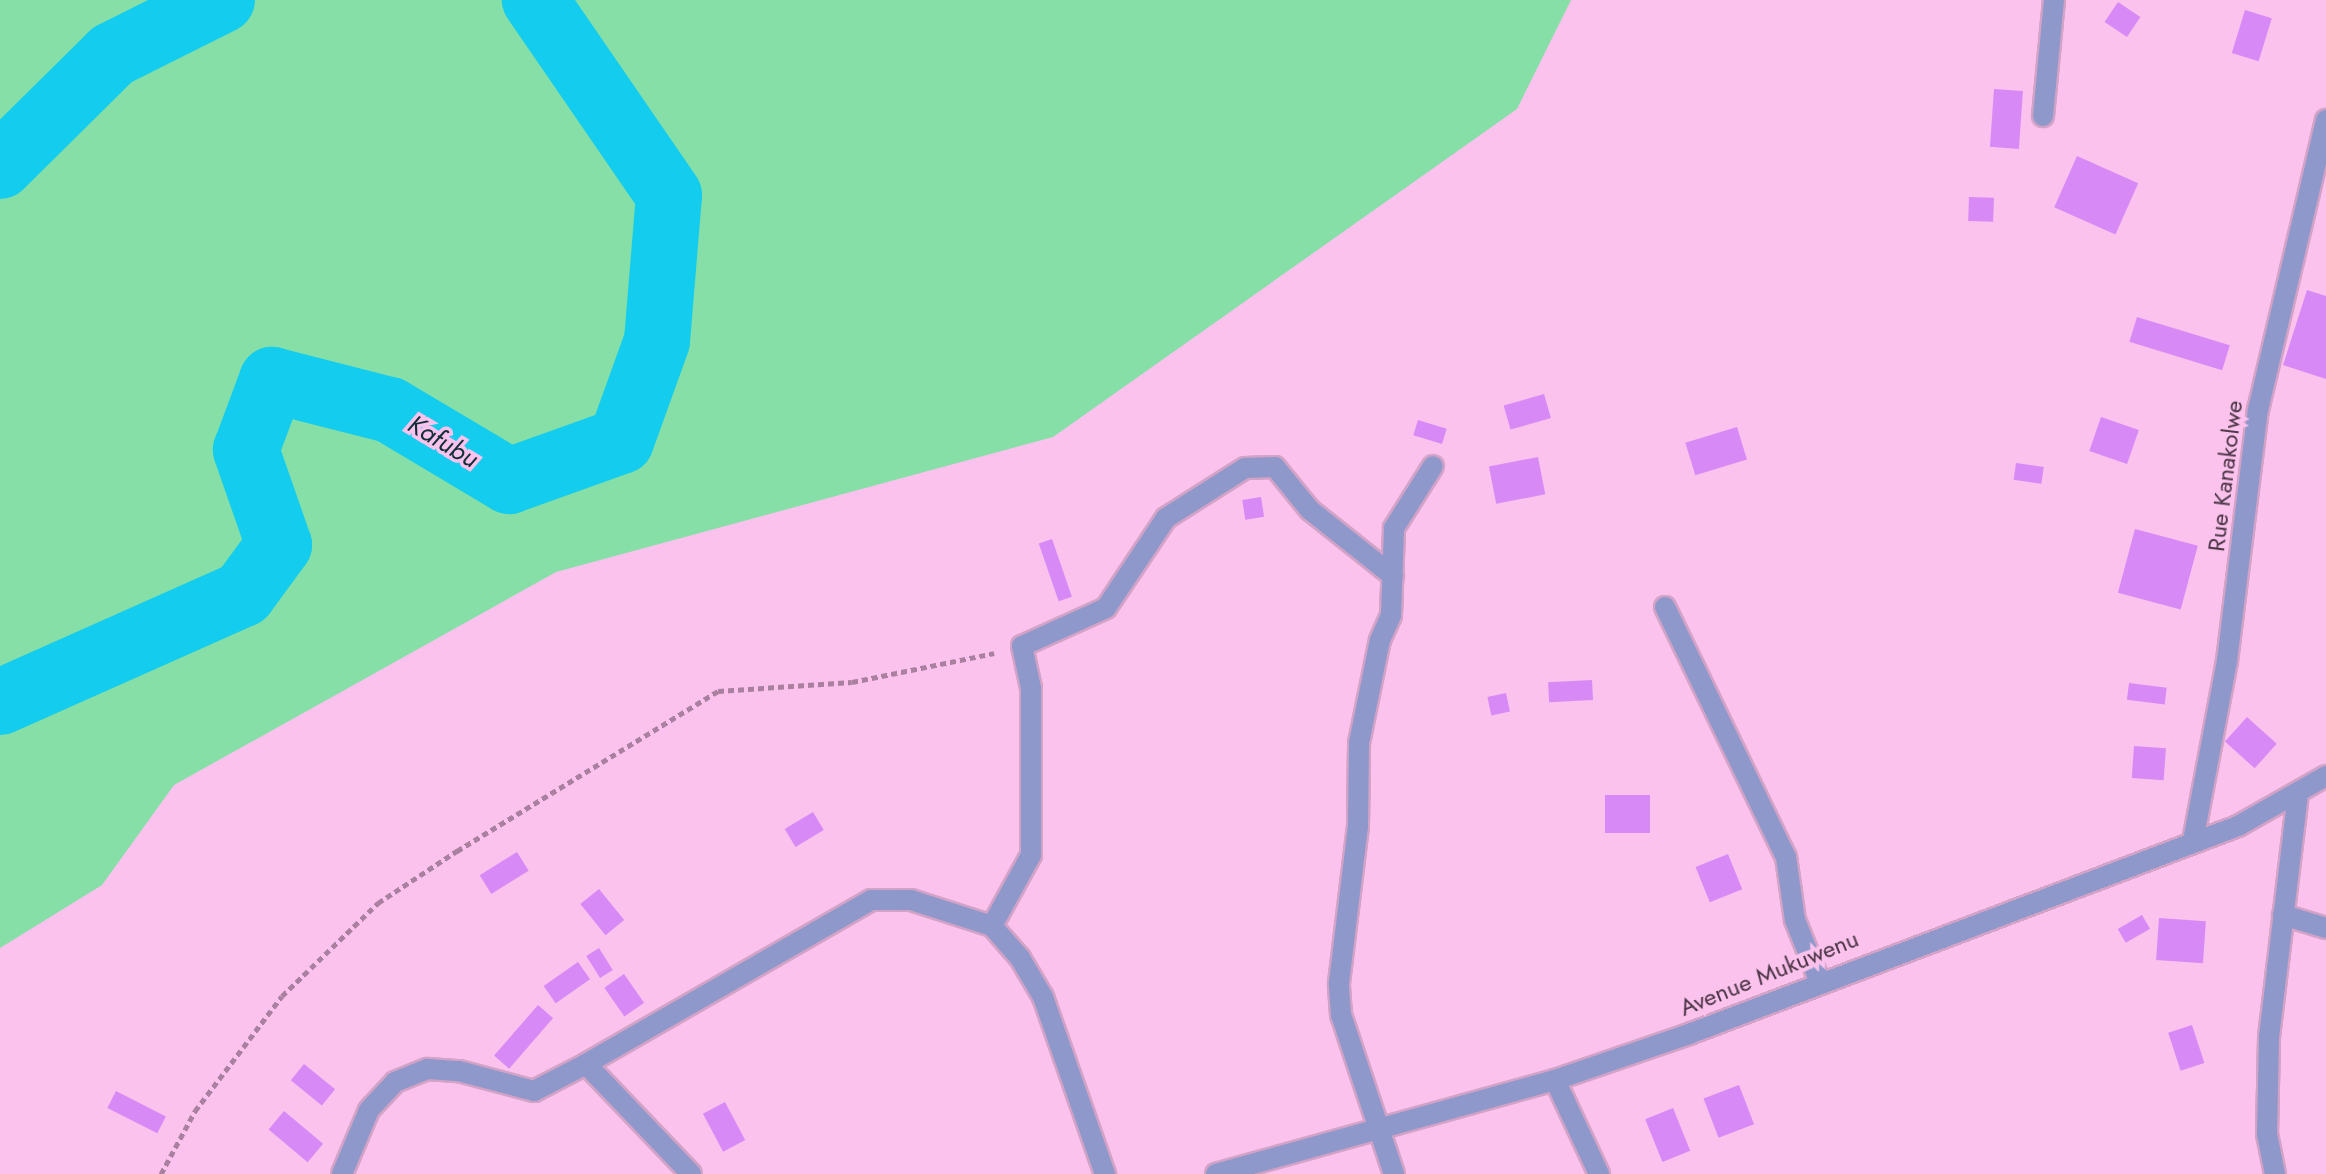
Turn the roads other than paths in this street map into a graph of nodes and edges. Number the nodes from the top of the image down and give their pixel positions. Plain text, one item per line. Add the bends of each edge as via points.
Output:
1 (2054, 0) edge
2 (2043, 116) dead end
3 (2326, 120) edge
4 (1433, 466) dead end
5 (1393, 576) junction
6 (1665, 607) dead end
7 (2326, 776) edge
8 (2298, 795) junction
9 (2193, 841) junction
10 (2283, 915) junction
11 (992, 926) junction
12 (2326, 928) edge
13 (1819, 980) junction
14 (586, 1064) junction
15 (1555, 1080) junction
16 (1384, 1129) junction
17 (342, 1174) edge
18 (691, 1174) edge
19 (1105, 1174) edge
20 (1216, 1174) edge
21 (1394, 1174) edge
22 (1599, 1174) edge
23 (2275, 1174) edge

1 - 2 street
3 - 9 street, Rue Kanakolwe via 2258,410 2227,661
4 - 5 street via 1397,518
5 - 11 street via 1310,510 1275,467 1259,465 1166,518 1106,608 1022,646 1031,688 1031,855
5 - 16 street via 1391,615 1359,743 1358,827 1339,983 1341,1015
6 - 13 street via 1786,857 1795,920
7 - 8 street, Avenue Mukuwenu
8 - 9 street, Avenue Mukuwenu
8 - 10 street
9 - 13 street, Avenue Mukuwenu
10 - 12 street
10 - 23 street via 2269,1037 2267,1134
11 - 14 street via 911,900 871,900
11 - 19 street via 1043,997
13 - 15 street, Avenue Mukuwenu
14 - 17 street via 534,1091 459,1071 428,1069 395,1082 369,1110
14 - 18 street
15 - 16 street, Avenue Mukuwenu
15 - 22 street
16 - 20 street, Avenue Mukuwenu
16 - 21 street

